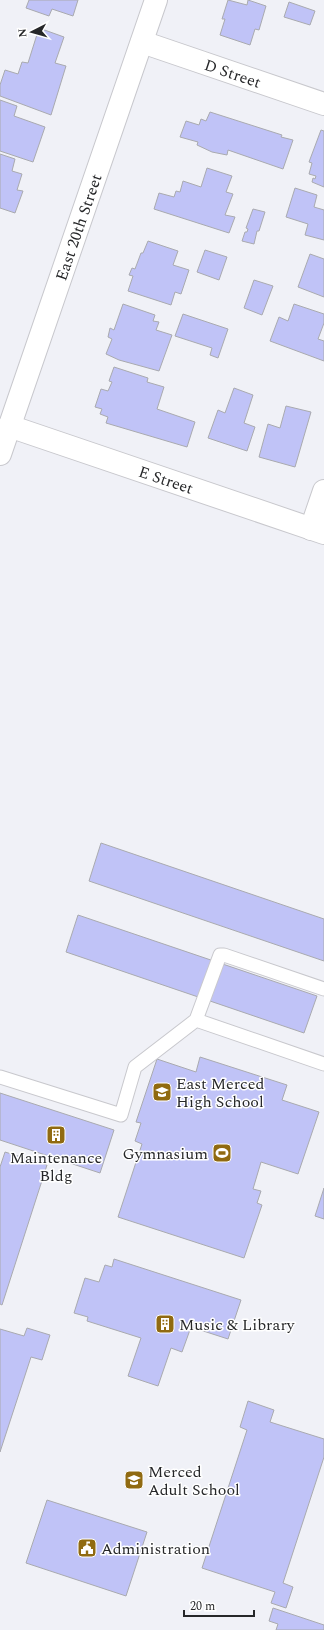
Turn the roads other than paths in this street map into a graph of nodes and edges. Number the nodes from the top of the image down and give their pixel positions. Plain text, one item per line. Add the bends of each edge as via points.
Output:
1 (156, 0) edge
2 (142, 42) junction
3 (324, 104) edge
4 (9, 426) junction
5 (0, 454) edge
6 (324, 490) edge
7 (318, 531) edge
8 (324, 989) edge
9 (196, 1020) junction
10 (324, 1064) edge
11 (0, 1077) edge

1 - 2 street, East 20th Street
2 - 3 street, D Street
2 - 4 street, East 20th Street
4 - 5 street, East 20th Street
4 - 7 street, E Street
6 - 7 street
8 - 9 lane via 222,954
9 - 10 lane
9 - 11 lane via 135,1067 121,1115

